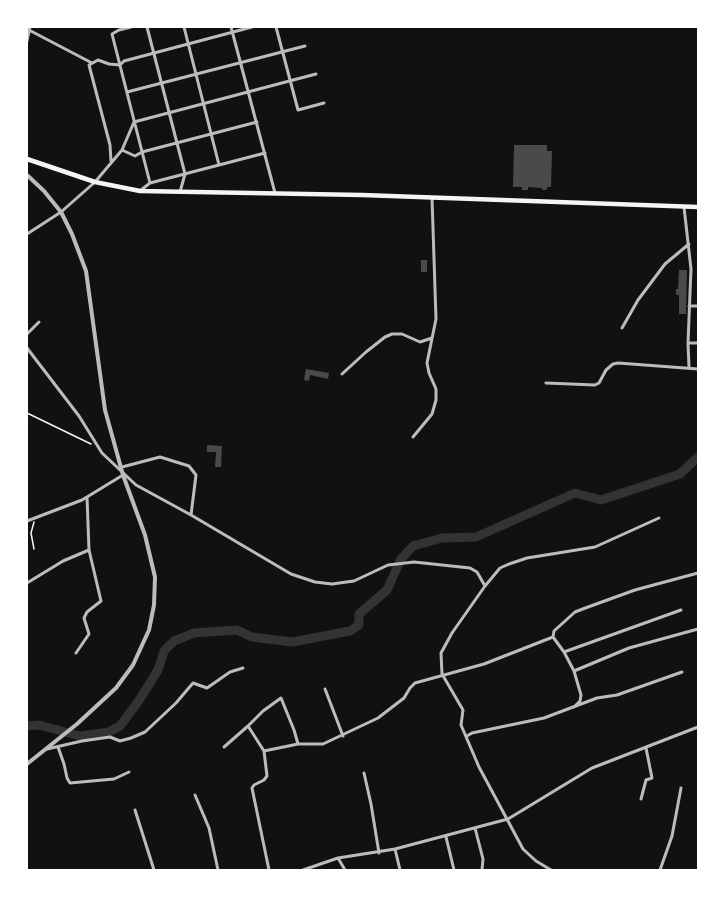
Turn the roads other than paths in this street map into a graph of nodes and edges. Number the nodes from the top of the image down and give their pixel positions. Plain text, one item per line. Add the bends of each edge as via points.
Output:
1 (130, 27) edge
2 (147, 27) edge
3 (184, 27) edge
4 (231, 27) edge
5 (252, 27) edge
6 (276, 27) edge
7 (29, 29) edge
8 (234, 32) junction
9 (27, 41) edge
10 (188, 44) junction
11 (305, 46) dead end
12 (283, 51) junction
13 (154, 53) junction
14 (241, 62) junction
15 (92, 63) junction
16 (120, 65) junction
17 (196, 74) junction
18 (316, 74) dead end
19 (290, 81) junction
20 (161, 83) junction
21 (127, 92) junction
22 (249, 92) junction
23 (324, 103) dead end
24 (203, 104) junction
25 (169, 112) junction
26 (135, 122) junction
27 (257, 122) junction
28 (211, 134) junction
29 (177, 143) junction
30 (122, 150) junction
31 (142, 152) junction
32 (265, 153) junction
33 (27, 159) edge
34 (111, 162) junction
35 (219, 165) junction
36 (185, 174) junction
37 (27, 175) edge
38 (94, 182) junction
39 (150, 183) junction
40 (140, 191) junction
41 (180, 192) junction
42 (275, 193) junction
43 (432, 198) junction
44 (698, 205) edge
45 (684, 206) junction
46 (61, 212) junction
47 (27, 234) edge
48 (689, 244) junction
49 (689, 306) junction
50 (698, 306) edge
51 (39, 322) dead end
52 (622, 328) dead end
53 (27, 334) edge
54 (432, 338) junction
55 (687, 343) junction
56 (698, 343) edge
57 (27, 348) edge
58 (688, 367) junction
59 (698, 369) edge
60 (342, 374) dead end
61 (546, 383) dead end
62 (413, 437) dead end
63 (122, 467) junction
64 (123, 475) junction
65 (87, 497) junction
66 (191, 515) junction
67 (659, 518) dead end
68 (27, 521) edge
69 (89, 550) junction
70 (698, 573) edge
71 (27, 583) edge
72 (485, 586) junction
73 (681, 610) dead end
74 (698, 629) edge
75 (553, 637) junction
76 (76, 652) dead end
77 (564, 652) junction
78 (243, 668) dead end
79 (574, 671) junction
80 (682, 672) dead end
81 (442, 674) junction
82 (325, 689) dead end
83 (574, 707) junction
84 (248, 726) junction
85 (698, 727) edge
86 (343, 736) junction
87 (466, 736) junction
88 (298, 744) junction
89 (56, 745) junction
90 (224, 747) dead end
91 (646, 748) junction
92 (264, 751) junction
93 (27, 764) edge
94 (129, 772) dead end
95 (364, 773) dead end
96 (681, 788) dead end
97 (195, 795) dead end
98 (641, 799) dead end
99 (135, 810) dead end
100 (508, 819) junction
101 (475, 828) junction
102 (446, 836) junction
103 (396, 849) junction
104 (379, 853) junction
105 (338, 858) junction
106 (154, 870) edge
107 (218, 870) edge
108 (269, 870) edge
109 (303, 870) edge
110 (345, 870) edge
111 (400, 870) edge
112 (454, 870) edge
113 (483, 870) edge
114 (551, 870) edge
115 (660, 870) edge

1 - 16 street via 112,34
2 - 13 street
3 - 10 street
4 - 8 street
5 - 8 street
6 - 12 street
7 - 9 street
7 - 15 street
8 - 10 street
8 - 14 street
10 - 13 street
10 - 17 street
11 - 12 street
12 - 14 street
12 - 19 street
13 - 16 street
13 - 20 street
14 - 17 street
14 - 22 street
15 - 16 street via 98,60
15 - 34 street via 90,71
16 - 21 street
17 - 20 street
17 - 24 street
18 - 19 street
19 - 22 street
19 - 23 street via 298,110
20 - 21 street
20 - 25 street
21 - 26 street
22 - 24 street
22 - 27 street
24 - 25 street
24 - 28 street
25 - 26 street
25 - 29 street
26 - 30 street
26 - 31 street
27 - 28 street
27 - 32 street
28 - 29 street
28 - 35 street
29 - 31 street
29 - 36 street
30 - 31 street via 135,156
30 - 34 street
31 - 39 street
32 - 35 street
32 - 42 street
33 - 38 main road
34 - 38 street
35 - 36 street
36 - 39 street
36 - 41 street
37 - 46 street
38 - 40 main road
38 - 46 street
39 - 40 street
40 - 41 main road
41 - 42 main road
42 - 43 main road
43 - 45 main road
43 - 54 street via 436,319
44 - 45 main road
45 - 48 street
46 - 47 street
46 - 63 street via 86,271 105,410
48 - 49 street
48 - 52 street via 665,264
49 - 50 street
49 - 55 street
51 - 53 street
54 - 60 street via 420,342 392,334
54 - 62 street via 428,369 436,400 432,414
55 - 56 street
55 - 58 street
57 - 64 street
58 - 59 street
58 - 61 street via 618,363 606,370 595,385
63 - 64 street
63 - 66 street via 160,457 189,466 196,475
64 - 65 street
64 - 66 street
64 - 89 street via 155,577 150,630 133,665 116,688
65 - 68 street
65 - 69 street
66 - 72 street via 291,574 315,582 354,581 388,565 414,562 470,568
67 - 72 street via 595,547 509,564 500,568
69 - 71 street
69 - 76 street via 101,601 84,618 89,634
70 - 75 street via 575,612 554,631
72 - 81 street via 441,653
73 - 77 street
74 - 79 street via 629,648
75 - 77 street
75 - 81 street via 484,664
77 - 79 street
78 - 89 street via 207,688 193,683 145,732 131,738
79 - 83 street via 581,695
80 - 83 street
81 - 86 street via 416,683 378,718
81 - 87 street via 463,710
82 - 86 street
83 - 87 street
84 - 88 street via 281,699
84 - 90 street
84 - 92 street
85 - 91 street
86 - 88 street via 323,744
87 - 100 street
88 - 92 street
89 - 93 street
89 - 94 street via 70,783 114,779
91 - 98 street via 652,778 646,780
91 - 100 street via 592,768
92 - 108 street via 267,776 252,788
95 - 104 street
96 - 115 street via 672,836
97 - 107 street via 209,828
99 - 106 street
100 - 101 street
100 - 114 street via 523,849
101 - 102 street
101 - 113 street
102 - 103 street
102 - 112 street
103 - 104 street
103 - 111 street
104 - 105 street
105 - 109 street
105 - 110 street

